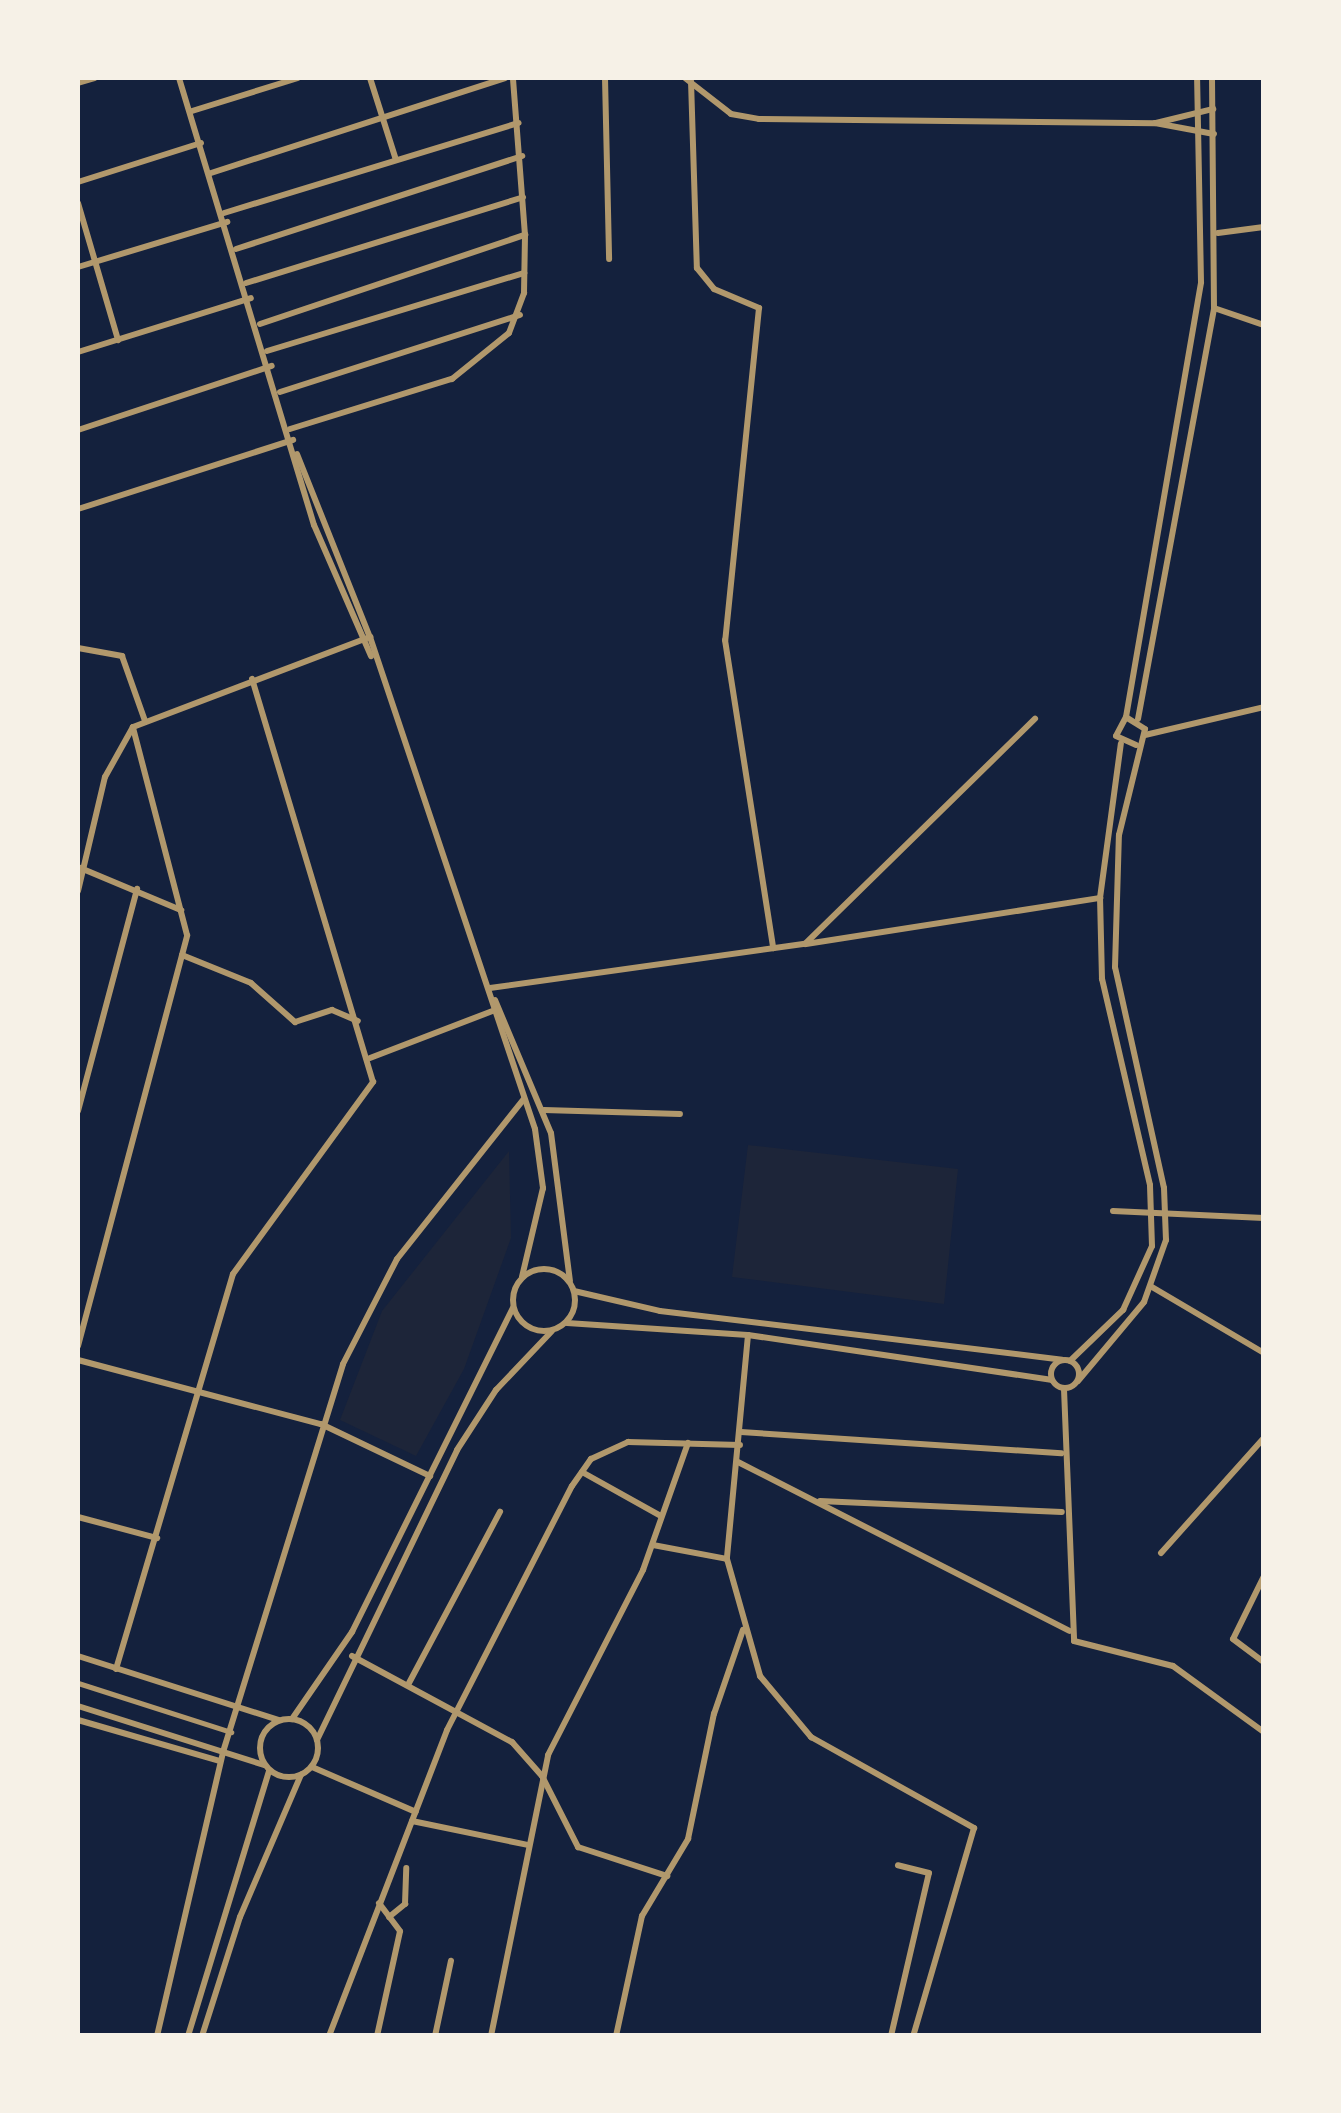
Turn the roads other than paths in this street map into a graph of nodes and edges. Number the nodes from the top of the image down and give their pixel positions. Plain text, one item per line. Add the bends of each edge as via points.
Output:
1 (94, 78) edge
2 (180, 78) edge
3 (298, 78) edge
4 (370, 78) edge
5 (504, 78) edge
6 (513, 78) edge
7 (605, 78) edge
8 (1198, 78) edge
9 (1212, 78) edge
10 (688, 79) edge
11 (78, 83) edge
12 (1213, 109) junction
13 (192, 111) junction
14 (1198, 111) junction
15 (383, 117) junction
16 (518, 123) junction
17 (1155, 123) junction
18 (1199, 134) junction
19 (1214, 134) junction
20 (201, 143) junction
21 (522, 156) junction
22 (396, 160) junction
23 (211, 173) junction
24 (78, 182) edge
25 (523, 197) junction
26 (78, 203) edge
27 (224, 213) junction
28 (227, 222) junction
29 (1264, 227) edge
30 (1218, 233) junction
31 (525, 235) junction
32 (236, 248) junction
33 (609, 259) dead end
34 (96, 262) junction
35 (78, 267) edge
36 (524, 274) junction
37 (246, 283) junction
38 (252, 298) junction
39 (1214, 308) junction
40 (520, 314) junction
41 (260, 324) junction
42 (1264, 324) edge
43 (118, 340) junction
44 (267, 351) junction
45 (78, 352) edge
46 (272, 366) junction
47 (280, 392) junction
48 (290, 428) junction
49 (78, 430) edge
50 (293, 440) junction
51 (297, 454) junction
52 (78, 509) edge
53 (370, 637) junction
54 (358, 643) junction
55 (78, 648) edge
56 (372, 656) junction
57 (252, 679) junction
58 (1264, 707) edge
59 (1126, 718) junction
60 (1138, 719) junction
61 (1035, 720) dead end
62 (146, 721) junction
63 (133, 727) junction
64 (1145, 735) junction
65 (1121, 743) junction
66 (1136, 745) junction
67 (80, 867) edge
68 (137, 889) junction
69 (78, 890) edge
70 (1100, 898) junction
71 (188, 920) junction
72 (805, 944) junction
73 (773, 948) junction
74 (182, 955) junction
75 (490, 988) junction
76 (494, 999) junction
77 (504, 1008) junction
78 (493, 1011) junction
79 (359, 1022) junction
80 (370, 1058) junction
81 (524, 1099) junction
82 (78, 1110) edge
83 (544, 1110) junction
84 (680, 1114) dead end
85 (1114, 1212) dead end
86 (1154, 1214) junction
87 (1168, 1214) junction
88 (1264, 1218) edge
89 (522, 1277) junction
90 (570, 1282) junction
91 (1152, 1287) junction
92 (574, 1291) junction
93 (512, 1308) junction
94 (567, 1323) junction
95 (552, 1331) junction
96 (748, 1335) junction
97 (78, 1346) edge
98 (1264, 1353) edge
99 (78, 1360) edge
100 (1066, 1360) junction
101 (1051, 1380) junction
102 (1078, 1381) junction
103 (1064, 1389) junction
104 (192, 1390) junction
105 (321, 1424) junction
106 (741, 1432) junction
107 (1264, 1438) edge
108 (688, 1443) junction
109 (740, 1444) junction
110 (1061, 1452) junction
111 (738, 1462) junction
112 (582, 1472) junction
113 (430, 1476) junction
114 (814, 1501) junction
115 (500, 1512) dead end
116 (1062, 1512) junction
117 (661, 1516) junction
118 (78, 1517) edge
119 (156, 1538) junction
120 (653, 1545) junction
121 (1161, 1554) dead end
122 (727, 1559) junction
123 (1264, 1576) edge
124 (744, 1628) junction
125 (1069, 1631) junction
126 (78, 1656) edge
127 (352, 1656) junction
128 (1264, 1662) edge
129 (116, 1669) junction
130 (78, 1683) edge
131 (409, 1683) junction
132 (78, 1706) edge
133 (460, 1708) junction
134 (240, 1710) junction
135 (292, 1718) junction
136 (78, 1720) edge
137 (279, 1720) junction
138 (231, 1732) junction
139 (1264, 1732) edge
140 (317, 1740) junction
141 (222, 1756) junction
142 (312, 1766) junction
143 (267, 1768) junction
144 (301, 1775) junction
145 (542, 1776) junction
146 (416, 1812) junction
147 (412, 1821) junction
148 (528, 1844) junction
149 (898, 1865) dead end
150 (406, 1868) dead end
151 (667, 1876) junction
152 (379, 1903) junction
153 (389, 1917) junction
154 (451, 1961) dead end
155 (157, 2036) edge
156 (188, 2036) edge
157 (202, 2036) edge
158 (329, 2036) edge
159 (377, 2036) edge
160 (436, 2036) edge
161 (491, 2036) edge
162 (616, 2036) edge
163 (892, 2036) edge
164 (913, 2036) edge

1 - 11 street
2 - 13 street
3 - 13 street
4 - 15 street
5 - 15 street
6 - 16 street
7 - 33 street
8 - 14 street
9 - 12 street
10 - 17 street via 731,114 759,119
10 - 73 street via 697,268 714,290 759,308 725,640
12 - 14 street
12 - 19 street
13 - 20 street
14 - 17 street
14 - 18 street
15 - 22 street
15 - 23 street
16 - 21 street
16 - 22 street
17 - 18 street
18 - 19 street
18 - 59 street via 1200,296
19 - 30 street
20 - 23 street
20 - 24 street
21 - 25 street
21 - 32 street
22 - 27 street
23 - 27 street
25 - 31 street
25 - 37 street
26 - 34 street
27 - 28 street
28 - 32 street
28 - 34 street
29 - 30 street
30 - 39 street
31 - 36 street
31 - 41 street
32 - 37 street
34 - 35 street
34 - 43 street
36 - 40 street
36 - 44 street
37 - 38 street
38 - 41 street
38 - 43 street
39 - 42 street
39 - 60 street
40 - 47 street
40 - 48 street via 477,367
41 - 44 street
43 - 45 street
44 - 46 street
46 - 47 street
46 - 49 street
47 - 48 street
48 - 50 street
50 - 51 street
50 - 52 street
51 - 53 street
51 - 54 street
53 - 54 street
53 - 56 street
54 - 56 street
54 - 57 street
55 - 62 street via 122,656
56 - 75 street
57 - 62 street
57 - 79 street
58 - 64 street
59 - 60 street
59 - 65 street via 1116,731
60 - 64 street
61 - 72 street
62 - 63 street
63 - 67 street via 105,777
63 - 71 street
64 - 66 street
65 - 66 street
65 - 70 street
66 - 87 street via 1117,850 1114,967
67 - 68 street
67 - 69 street
68 - 71 street via 180,907
68 - 82 street
70 - 72 street
70 - 86 street via 1106,1010
71 - 74 street
72 - 73 street
73 - 75 street
74 - 79 street via 238,976 294,1022 332,1010
74 - 97 street
75 - 76 street
76 - 77 street
76 - 78 street
77 - 78 street
77 - 83 street
78 - 80 street
78 - 81 street
79 - 80 street
80 - 104 street via 366,1102 233,1274
81 - 89 street via 542,1188
81 - 105 street via 398,1259
83 - 84 street
83 - 90 street
85 - 86 street
86 - 87 street
86 - 100 street via 1136,1288
87 - 88 street
87 - 91 street
89 - 90 street via 556,1270
89 - 93 street
90 - 92 street
91 - 98 street
91 - 102 street
92 - 94 street
92 - 100 street via 660,1311
93 - 95 street via 521,1323
93 - 113 street
94 - 95 street
94 - 96 street
95 - 127 street via 476,1419
96 - 101 street
96 - 106 street
99 - 104 street
100 - 101 street
100 - 102 street
101 - 103 street
102 - 103 street
103 - 110 street
104 - 105 street
104 - 119 street
105 - 113 street
105 - 134 street
106 - 109 street
106 - 110 street
107 - 121 street
108 - 109 street
108 - 112 street via 606,1448
108 - 117 street
109 - 111 street
110 - 116 street
111 - 114 street
111 - 122 street
112 - 117 street
112 - 133 street via 506,1604
113 - 135 street via 352,1632
114 - 116 street
114 - 125 street
115 - 131 street
116 - 125 street
117 - 120 street
118 - 119 street
119 - 129 street
120 - 122 street
120 - 145 street
122 - 124 street
123 - 128 street via 1232,1640
124 - 151 street via 714,1714 688,1839
124 - 164 street via 785,1716 974,1828
125 - 139 street via 1086,1648 1172,1666
126 - 129 street
127 - 131 street
127 - 140 street
129 - 134 street
130 - 138 street
131 - 133 street
132 - 141 street
133 - 145 street via 512,1742
133 - 146 street
134 - 137 street
134 - 138 street
135 - 137 street
135 - 140 street
136 - 141 street
137 - 143 street via 260,1739
138 - 141 street
140 - 142 street
141 - 143 street
141 - 155 street
142 - 144 street
142 - 146 street
143 - 144 street
143 - 156 street
144 - 157 street via 240,1917
145 - 148 street
145 - 151 street via 578,1846
146 - 147 street
147 - 148 street
147 - 152 street
148 - 161 street
149 - 163 street via 928,1873
150 - 153 street via 405,1904
151 - 162 street via 642,1916
152 - 153 street
152 - 158 street
153 - 159 street via 400,1931
154 - 160 street

